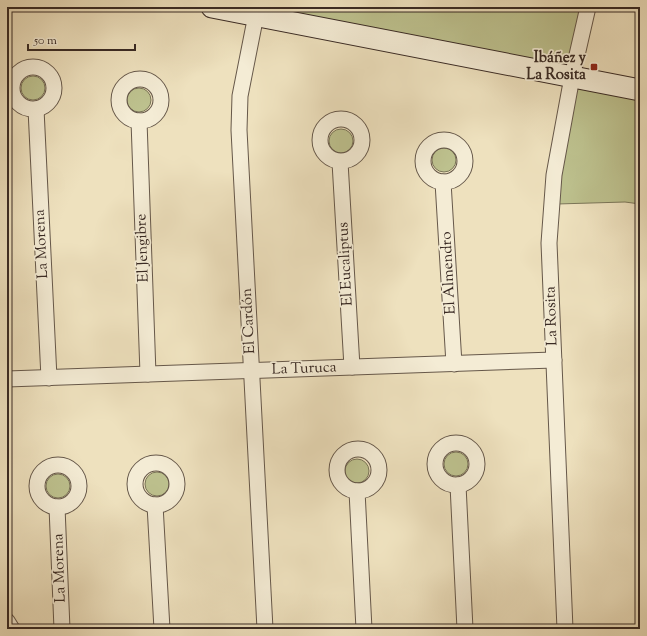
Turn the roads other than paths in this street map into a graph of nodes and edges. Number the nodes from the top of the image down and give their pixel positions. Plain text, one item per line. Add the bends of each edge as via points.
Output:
1 (212, 7) edge
2 (588, 7) edge
3 (256, 15) junction
4 (572, 77) junction
5 (640, 90) edge
6 (36, 109) dead end
7 (139, 121) dead end
8 (340, 162) dead end
9 (443, 182) dead end
10 (554, 360) junction
11 (454, 364) junction
12 (352, 367) junction
13 (251, 371) junction
14 (148, 374) junction
15 (49, 378) junction
16 (7, 379) edge
17 (458, 485) dead end
18 (357, 492) dead end
19 (155, 505) dead end
20 (57, 507) dead end
21 (7, 621) edge
22 (12, 629) edge
23 (62, 629) edge
24 (162, 629) edge
25 (265, 629) edge
26 (364, 629) edge
27 (465, 629) edge
28 (565, 629) edge

1 - 3 street
2 - 4 street, La Rosita
3 - 4 street
3 - 13 street, El Cardón via 238,113
4 - 5 street
4 - 10 street, La Rosita via 551,204 549,243
6 - 15 street, La Morena
7 - 14 street, El Jengibre
8 - 12 street, El Eucaliptus
9 - 11 street, El Almendro
10 - 11 street, La Turuca
10 - 28 street, La Rosita
11 - 12 street, La Turuca
12 - 13 street, La Turuca
13 - 14 street, La Turuca
13 - 25 street, El Cardón
14 - 15 street, La Turuca
15 - 16 street, La Turuca
17 - 27 street
18 - 26 street
19 - 24 street
20 - 23 street, La Morena
21 - 22 street

